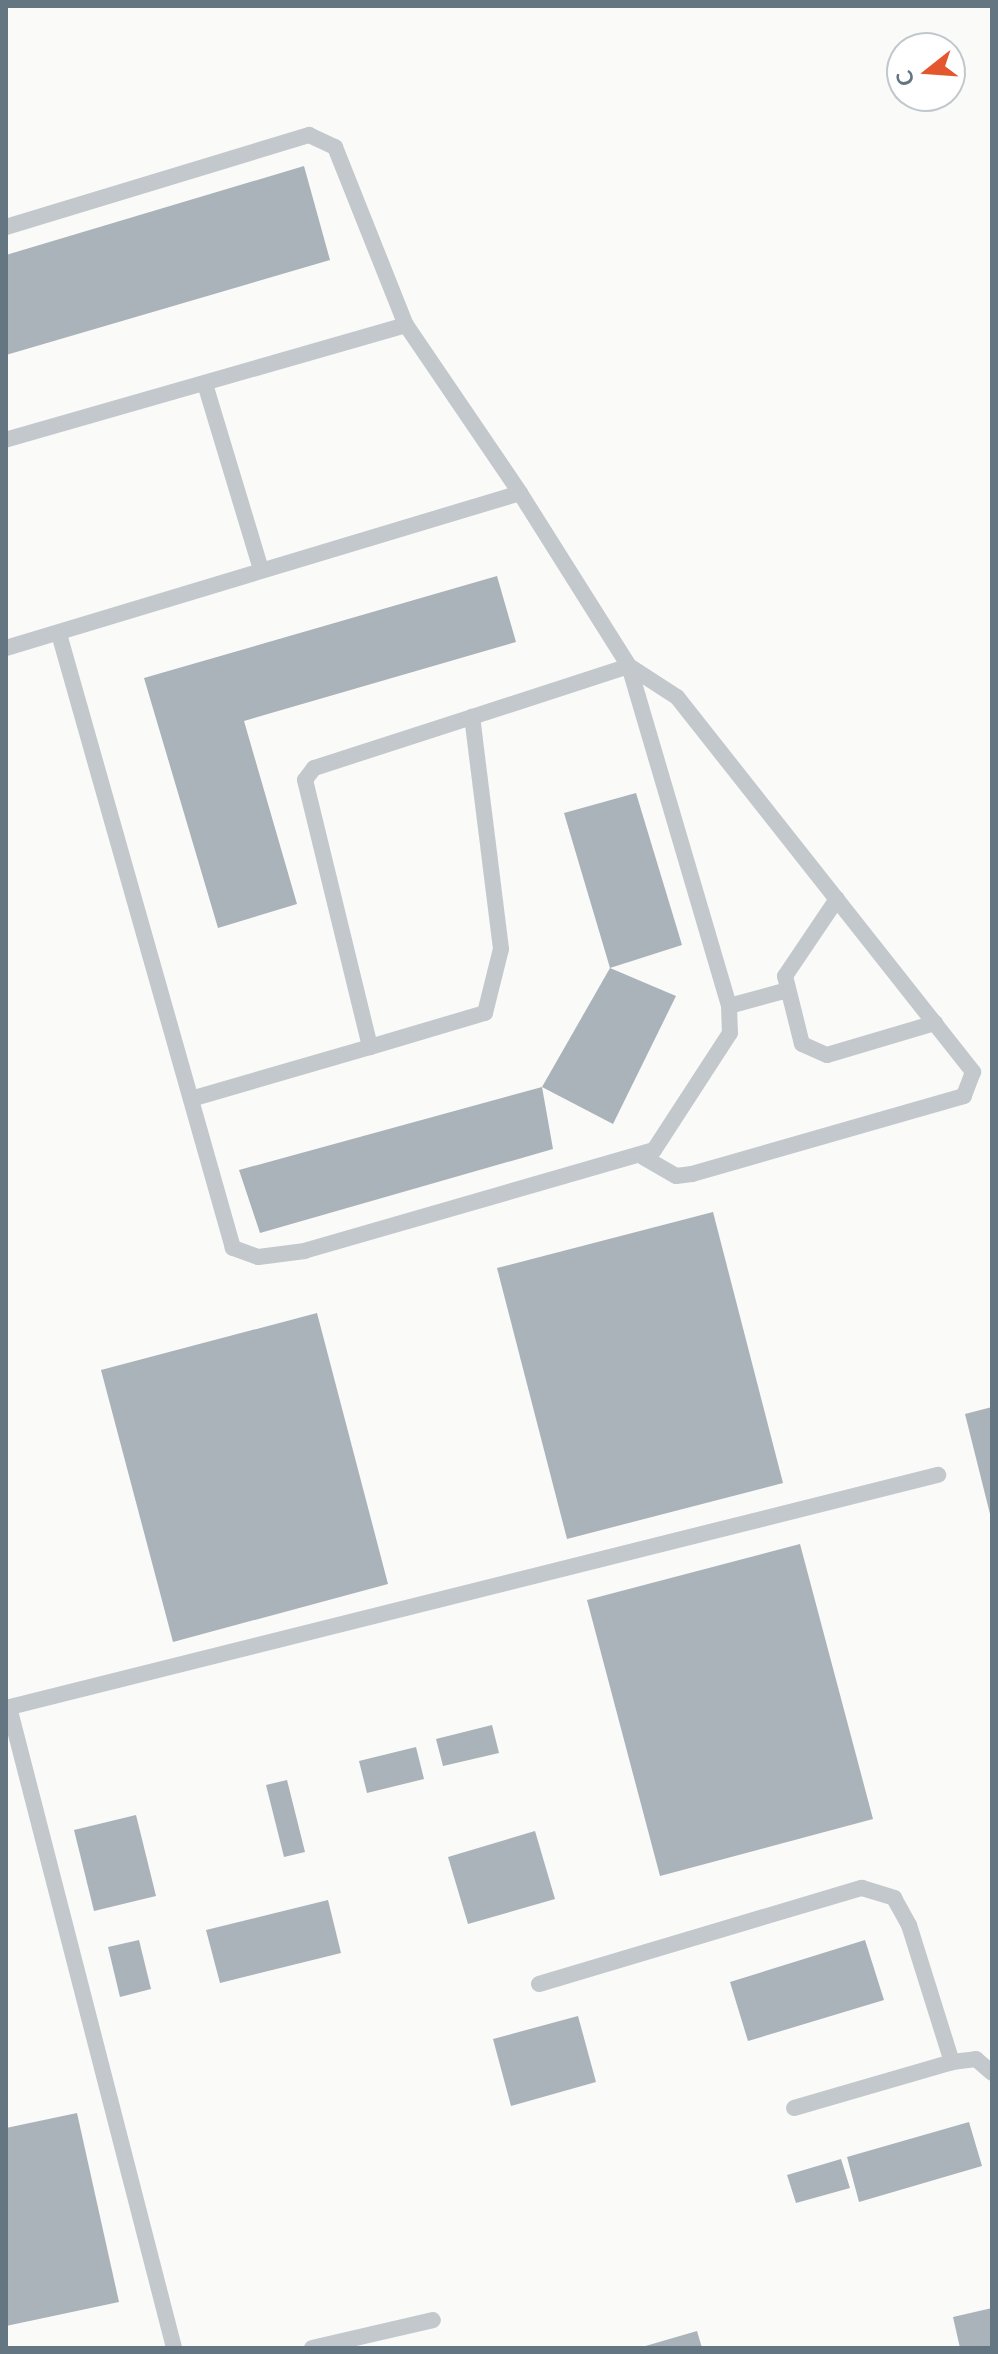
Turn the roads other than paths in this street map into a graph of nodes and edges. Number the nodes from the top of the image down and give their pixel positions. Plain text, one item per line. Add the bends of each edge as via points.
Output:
1 (6, 227) edge
2 (406, 325) junction
3 (205, 384) junction
4 (6, 440) edge
5 (520, 493) junction
6 (261, 569) junction
7 (59, 634) junction
8 (6, 648) edge
9 (629, 666) junction
10 (472, 717) junction
11 (837, 899) junction
12 (784, 991) junction
13 (729, 1006) junction
14 (935, 1023) junction
15 (370, 1047) junction
16 (191, 1099) junction
17 (643, 1157) junction
18 (938, 1475) dead end
19 (7, 1707) edge
20 (539, 1984) dead end
21 (952, 2062) junction
22 (992, 2073) edge
23 (794, 2108) dead end
24 (433, 2320) dead end
25 (174, 2348) edge
26 (312, 2348) edge

1 - 2 lane via 309,135 335,147
2 - 3 lane
2 - 5 lane
3 - 4 lane
3 - 6 lane
5 - 6 lane
5 - 9 lane
6 - 7 lane
7 - 8 lane
7 - 16 lane
9 - 10 lane
9 - 11 lane via 677,697
9 - 13 lane
10 - 15 lane via 501,949 485,1013
10 - 15 lane via 314,768 305,780
11 - 12 lane via 785,976
11 - 14 lane
12 - 13 lane
12 - 14 lane via 802,1044 813,1053
13 - 17 lane via 730,1033
14 - 17 lane via 973,1072 964,1096 692,1174 676,1176
15 - 16 lane
16 - 17 lane via 233,1248 258,1257
18 - 19 lane
19 - 25 lane
20 - 21 lane via 862,1888 894,1898 909,1925
21 - 22 lane via 976,2059
21 - 23 lane
24 - 26 lane

